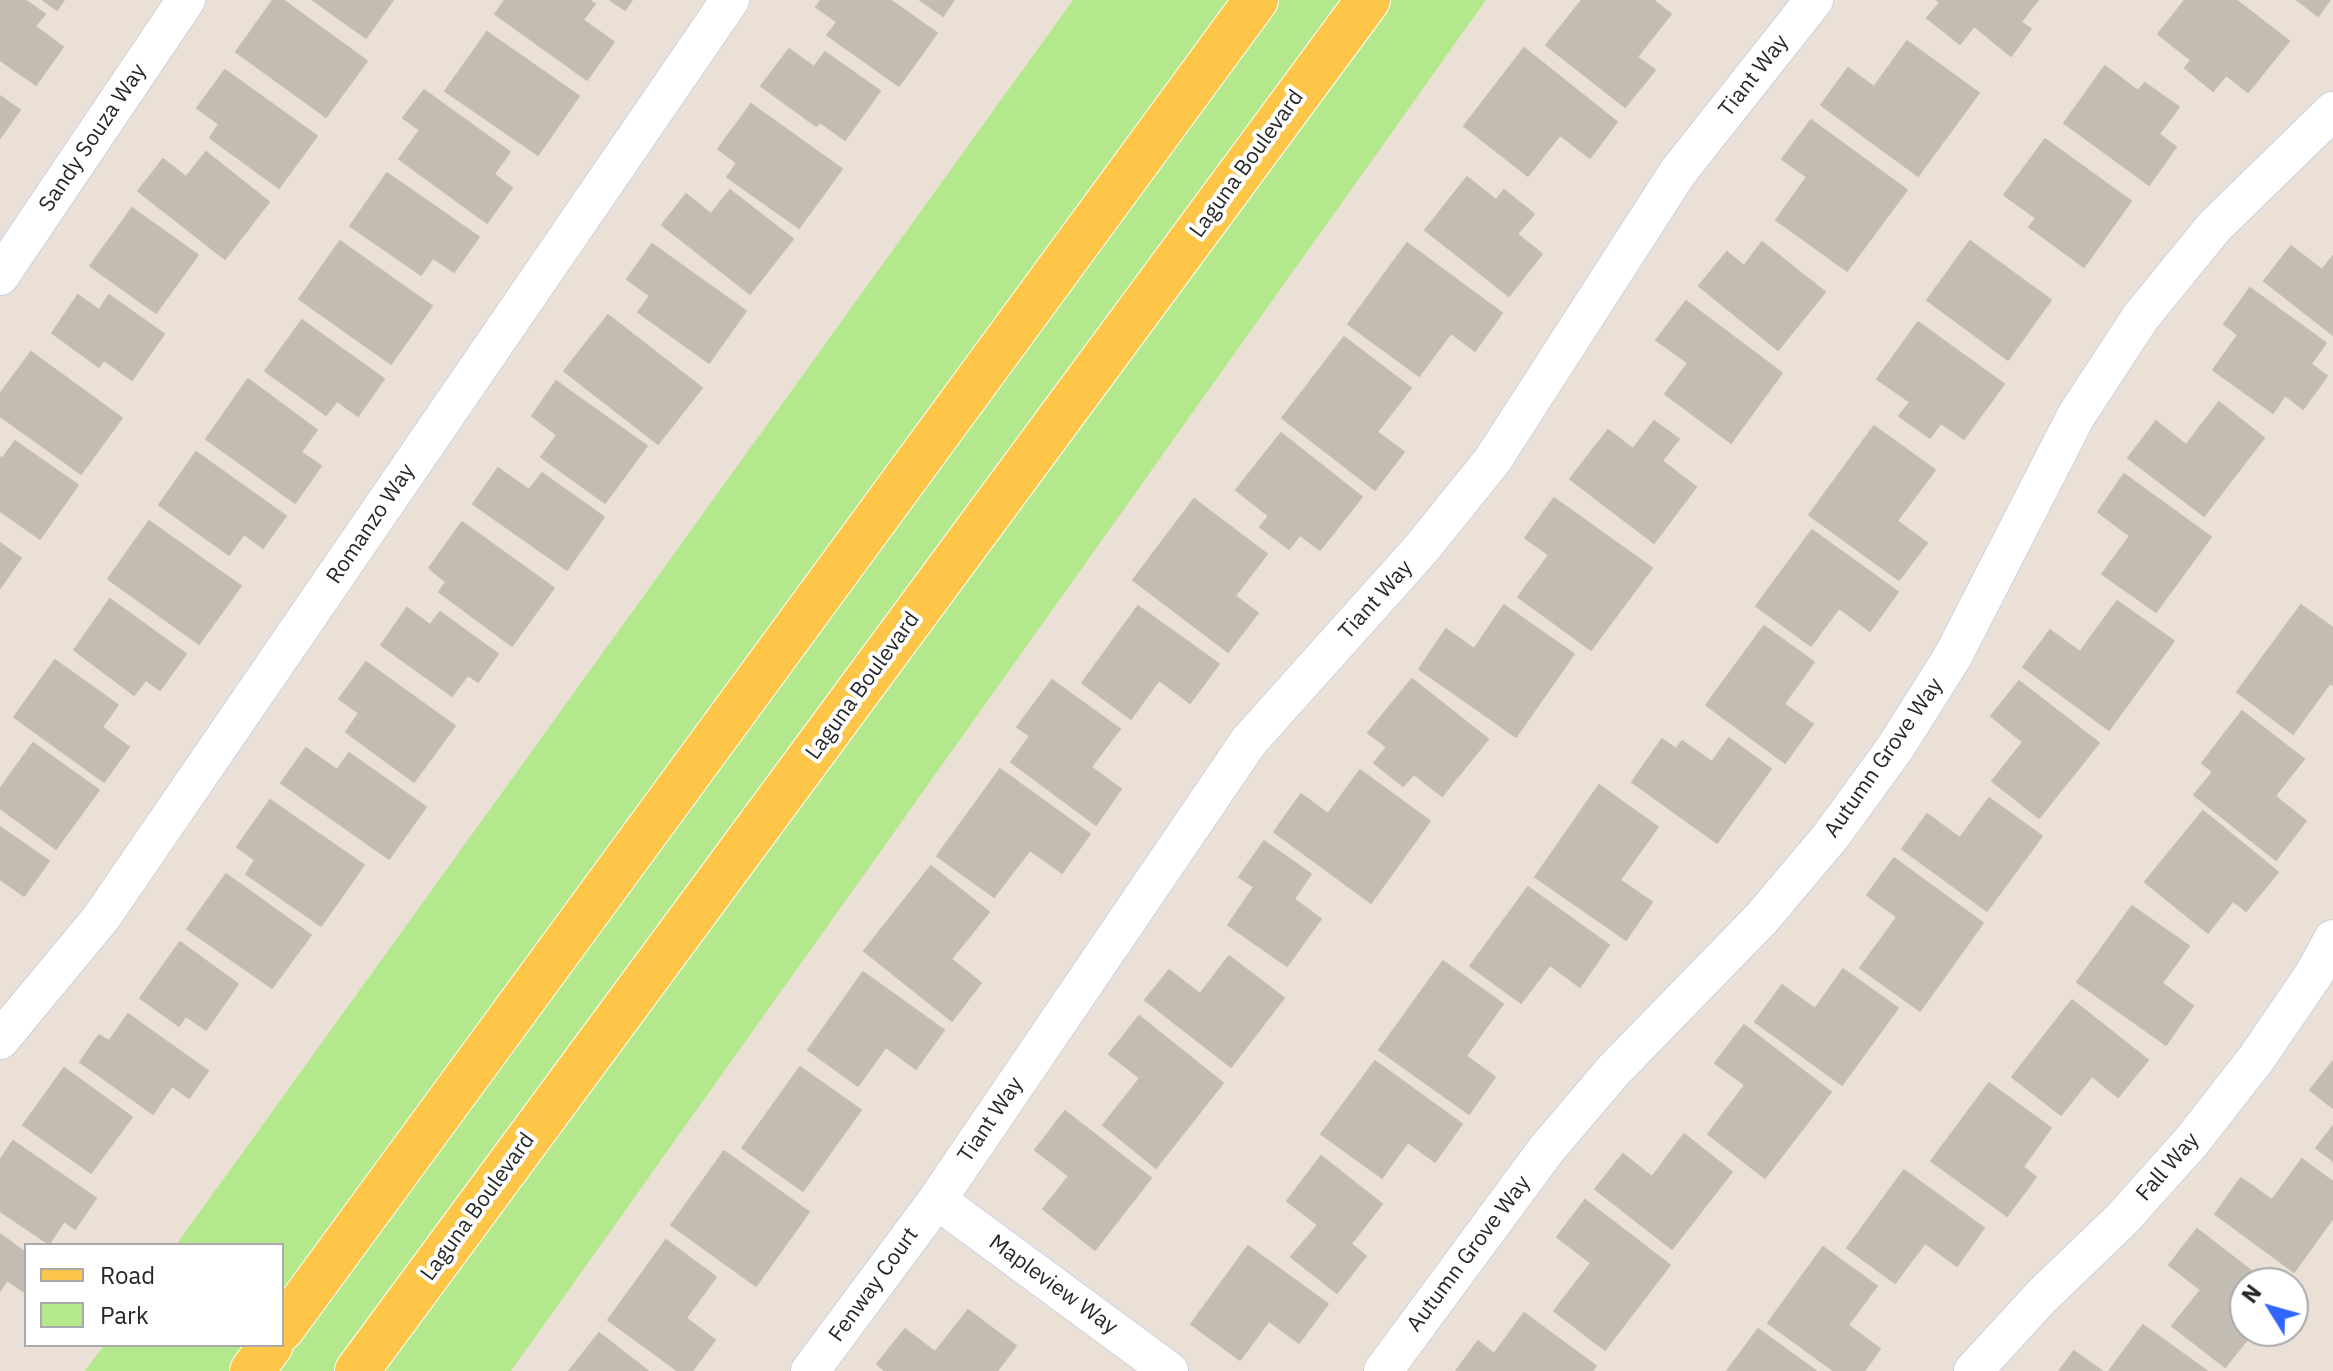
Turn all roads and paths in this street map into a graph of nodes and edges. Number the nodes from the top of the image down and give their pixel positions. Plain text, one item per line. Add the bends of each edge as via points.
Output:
1 (186, 0) edge
2 (730, 0) edge
3 (1256, 0) edge
4 (1368, 0) edge
5 (1814, 0) edge
6 (2333, 111) edge
7 (0, 276) edge
8 (2333, 939) edge
9 (0, 1040) edge
10 (937, 1200) junction
11 (284, 1326) edge
12 (270, 1347) edge
13 (252, 1371) edge
14 (357, 1371) edge
15 (810, 1371) edge
16 (1169, 1371) edge
17 (1383, 1371) edge
18 (1973, 1371) edge

1 - 7 street, Sandy Souza Way
2 - 9 street, Romanzo Way via 101,918
3 - 11 main road
4 - 14 main road, Laguna Boulevard
5 - 10 street, Tiant Way via 1678,172 1492,461 1421,549 1249,741
6 - 17 street, Autumn Grove Way via 2214,227 2140,318 2076,416 1953,656 1831,836 1546,1150
8 - 18 street, Fall Way via 2256,1059 2191,1142
10 - 15 street, Fenway Court
10 - 16 street, Mapleview Way
12 - 13 main road

